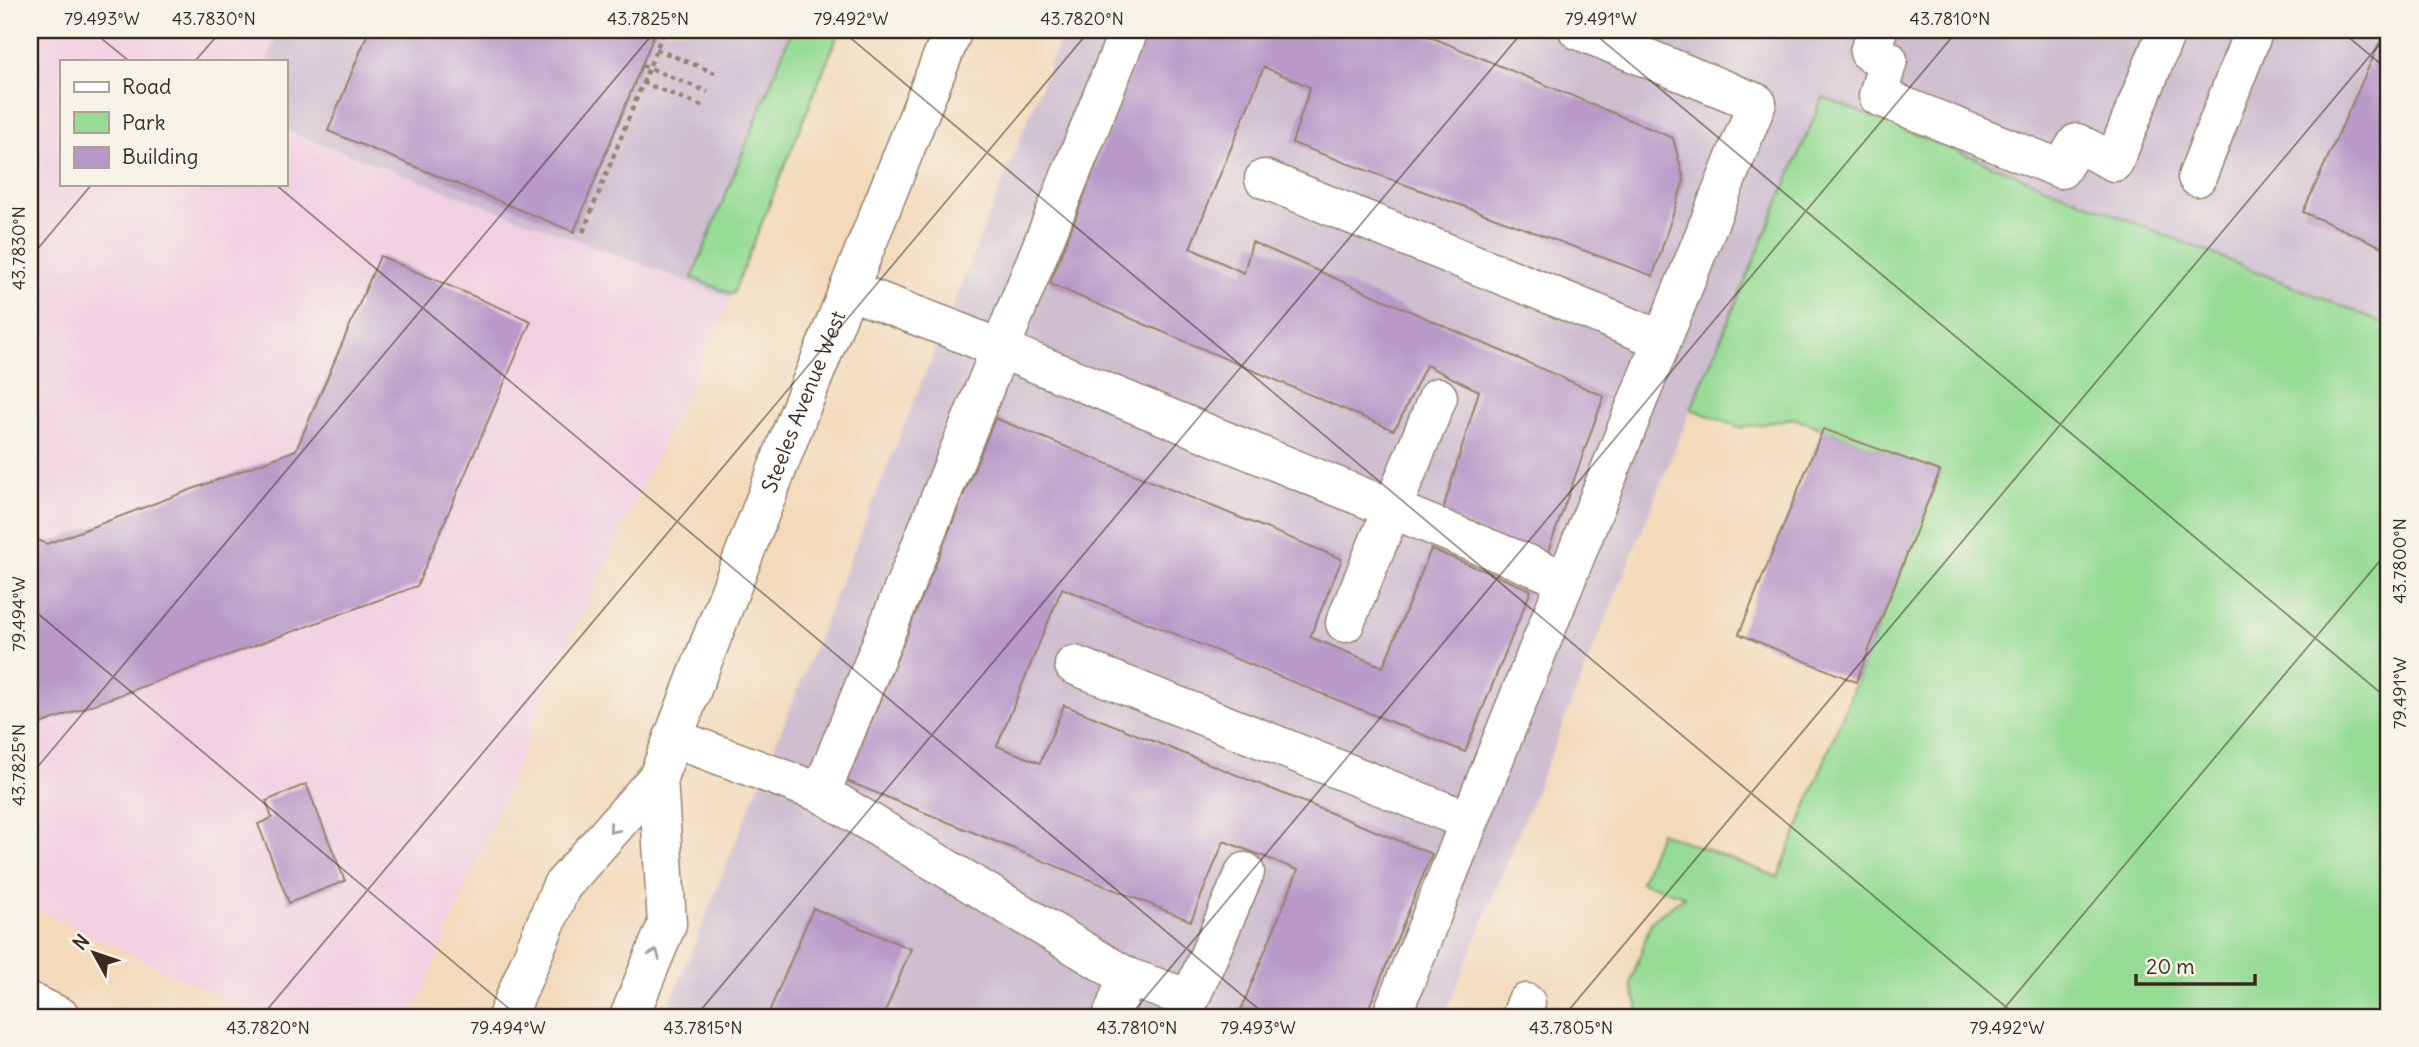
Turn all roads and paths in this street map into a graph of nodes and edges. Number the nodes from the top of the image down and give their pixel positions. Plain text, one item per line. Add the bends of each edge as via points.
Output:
1 (664, 30) edge
2 (953, 30) edge
3 (1129, 30) edge
4 (1578, 30) edge
5 (1878, 30) edge
6 (2167, 30) edge
7 (2254, 30) edge
8 (656, 49) junction
9 (642, 65) dead end
10 (648, 68) junction
11 (715, 74) dead end
12 (642, 82) junction
13 (708, 92) dead end
14 (702, 106) dead end
15 (2197, 177) dead end
16 (1265, 180) dead end
17 (583, 232) dead end
18 (849, 290) junction
19 (1662, 340) junction
20 (999, 349) junction
21 (1438, 397) dead end
22 (1392, 510) junction
23 (1566, 580) junction
24 (1345, 623) dead end
25 (1074, 665) dead end
26 (673, 738) junction
27 (658, 777) junction
28 (821, 793) junction
29 (1469, 821) junction
30 (1245, 872) dead end
31 (1127, 977) junction
32 (30, 1002) edge
33 (61, 1017) edge
34 (507, 1017) edge
35 (629, 1017) edge
36 (1112, 1017) edge
37 (1391, 1017) edge

1 - 8 path
2 - 18 main road, Steeles Avenue West
3 - 20 main road
4 - 19 main road via 1757,103
5 - 6 main road via 1869,52 1888,60 1878,96 2061,169 2077,143 2114,162
7 - 15 main road
8 - 10 path
8 - 11 path
9 - 10 path
10 - 12 path
10 - 13 path
12 - 14 path
12 - 17 path
16 - 19 main road
18 - 20 main road
18 - 26 main road, Steeles Avenue West
19 - 23 main road
20 - 22 main road
20 - 28 main road
21 - 22 main road
22 - 23 main road
22 - 24 main road
23 - 29 main road
25 - 29 main road
26 - 27 main road, Steeles Avenue West
26 - 28 main road
27 -> 34 main road, Steeles Avenue West via 561,887
35 -> 27 main road, Steeles Avenue West via 667,924
28 - 31 main road
29 - 37 main road
30 - 31 main road via 1190,999
31 - 36 main road
32 - 33 main road

